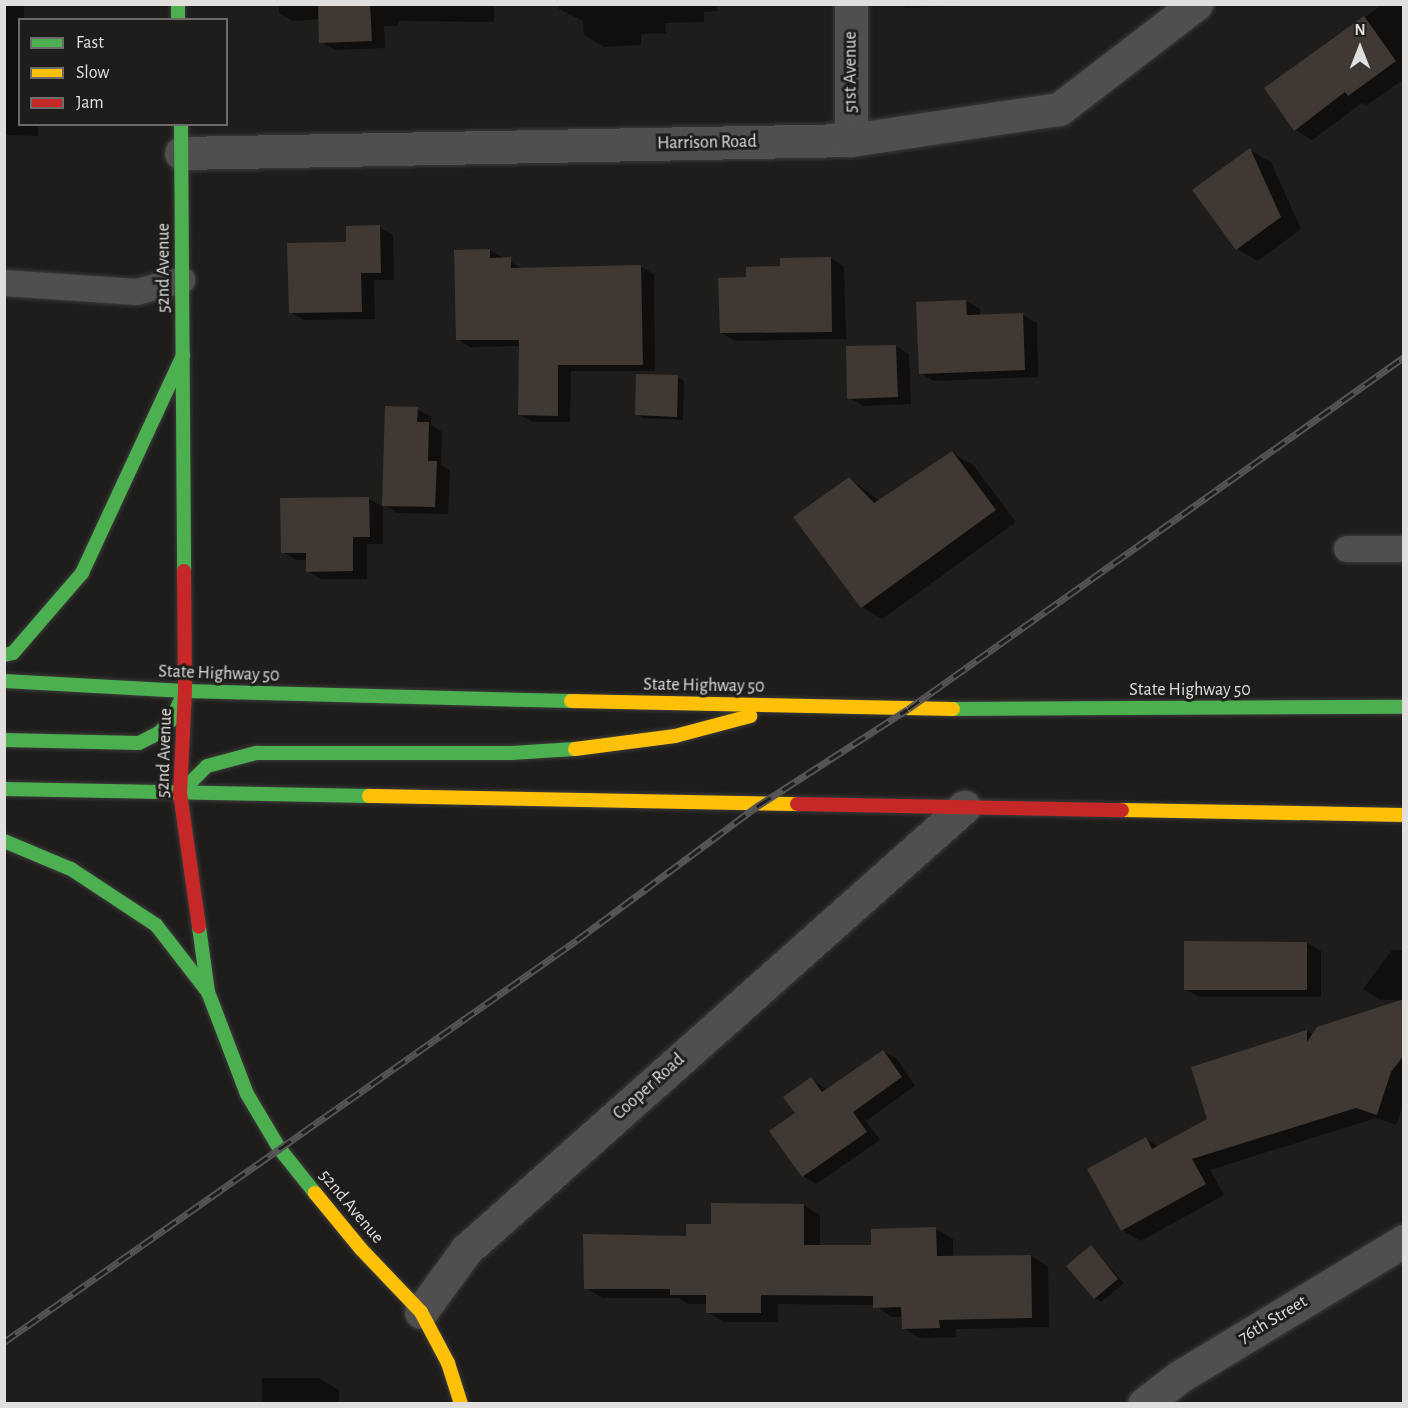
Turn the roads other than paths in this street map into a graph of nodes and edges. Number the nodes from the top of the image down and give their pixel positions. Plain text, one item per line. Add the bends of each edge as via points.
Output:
1 (851, 4) edge
2 (1196, 4) edge
3 (181, 139) edge
4 (851, 140) junction
5 (182, 280) junction
6 (4, 283) edge
7 (183, 355) junction
8 (1347, 549) dead end
9 (1404, 549) edge
10 (4, 655) edge
11 (4, 681) edge
12 (185, 691) junction
13 (787, 706) junction
14 (1404, 707) edge
15 (4, 740) edge
16 (4, 789) edge
17 (180, 793) junction
18 (964, 807) junction
19 (1404, 815) edge
20 (4, 841) edge
21 (208, 992) junction
22 (1404, 1241) edge
23 (421, 1312) junction
24 (461, 1404) edge
25 (1144, 1404) edge

1 - 4 street, 51st Avenue
2 - 4 street, Harrison Road via 1059,109
3 - 4 street, Harrison Road
3 - 5 main road, 52nd Avenue
5 - 6 lane via 137,292
5 - 7 main road, 52nd Avenue
7 - 10 main road via 82,573 42,622 12,653
7 - 12 main road, 52nd Avenue
8 - 9 lane
11 - 12 main road, State Highway 50
12 - 13 main road, State Highway 50
12 - 15 main road via 171,720 159,734 139,743
12 - 17 main road, 52nd Avenue
13 - 14 main road, State Highway 50
13 - 17 main road via 675,736 604,747 511,753 256,753 207,766
16 - 17 main road
17 - 18 main road
17 - 21 main road, 52nd Avenue
18 - 19 main road
18 - 23 street, Cooper Road via 466,1250
20 - 21 main road via 70,869 156,925
21 - 23 main road, 52nd Avenue via 247,1094 279,1148 361,1249
22 - 25 street, 76th Street via 1179,1377
23 - 24 main road via 448,1364

